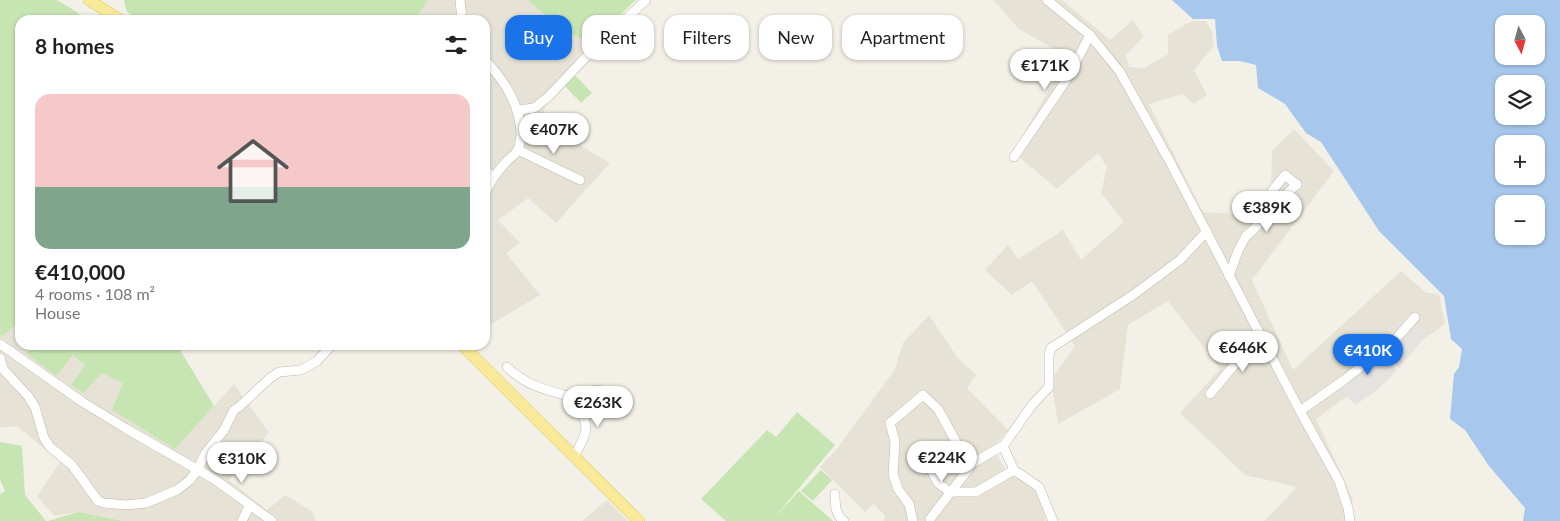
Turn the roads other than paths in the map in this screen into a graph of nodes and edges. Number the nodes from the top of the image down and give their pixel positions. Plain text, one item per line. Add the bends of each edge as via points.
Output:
1 (89, 0) edge
2 (460, 0) edge
3 (646, 0) edge
4 (1047, 0) edge
5 (102, 3) edge
6 (115, 15) edge
7 (462, 15) edge
8 (1090, 35) junction
9 (490, 65) edge
10 (518, 110) junction
11 (518, 150) junction
12 (1014, 157) dead end
13 (490, 174) edge
14 (493, 177) junction
15 (580, 180) dead end
16 (490, 183) edge
17 (1272, 209) junction
18 (1207, 231) junction
19 (1229, 276) junction
20 (1415, 317) dead end
21 (1262, 339) junction
22 (0, 344) edge
23 (327, 350) edge
24 (467, 350) edge
25 (0, 358) edge
26 (506, 367) dead end
27 (603, 391) dead end
28 (1210, 394) dead end
29 (575, 398) junction
30 (1300, 411) junction
31 (1002, 446) junction
32 (574, 457) junction
33 (974, 463) junction
34 (930, 468) dead end
35 (198, 469) junction
36 (1014, 470) junction
37 (950, 492) junction
38 (835, 494) dead end
39 (250, 505) junction
40 (930, 519) dead end
41 (242, 521) edge
42 (272, 521) edge
43 (639, 521) edge
44 (844, 521) edge
45 (913, 521) edge
46 (1054, 521) edge
47 (1350, 521) edge

1 - 5 main road
2 - 7 street
3 - 10 street via 548,97 534,108
4 - 8 street
5 - 6 main road
8 - 12 street via 1067,79
8 - 18 street via 1120,72
9 - 10 street via 507,87
10 - 11 street via 521,127
11 - 14 street
11 - 15 street
13 - 14 street
14 - 16 street
17 - 17 street via 1297,184 1285,175 1272,191
17 - 19 street via 1246,236
18 - 19 street
18 - 31 street via 1180,260 1051,348 1049,387
19 - 21 street
20 - 30 street via 1395,340
21 - 28 street
21 - 30 street
22 - 35 street via 84,403
23 - 35 street via 301,370 279,372 234,410
24 - 32 main road
25 - 35 street via 3,369 35,407 46,442 72,465 98,501 126,506 154,501 177,490
26 - 29 street via 537,388
27 - 29 street via 593,390
29 - 32 street via 586,426
30 - 47 street via 1339,481
31 - 33 street
31 - 36 street
32 - 43 main road
33 - 37 street
33 - 45 street via 961,451 938,409 923,395 890,423 895,442 893,474 898,489 909,504
34 - 37 street via 938,483
35 - 39 street
36 - 37 street via 976,492
36 - 46 street via 1039,487
37 - 40 street
38 - 44 street via 836,511
39 - 41 street
39 - 42 street

